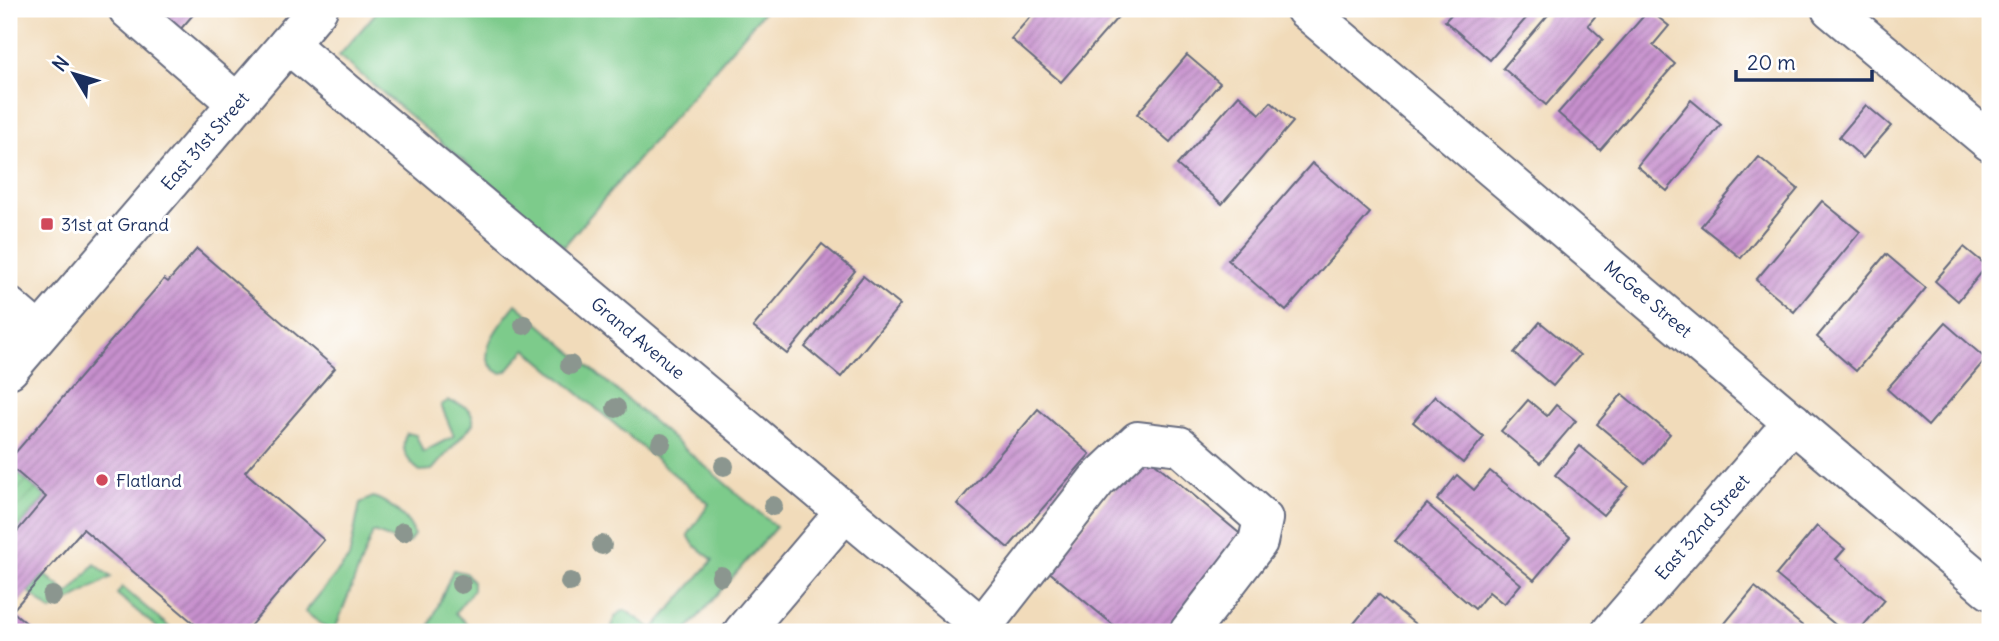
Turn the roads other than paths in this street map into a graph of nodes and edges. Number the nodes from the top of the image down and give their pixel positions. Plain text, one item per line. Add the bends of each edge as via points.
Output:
1 (128, 9) edge
2 (318, 9) edge
3 (1305, 9) edge
4 (1831, 9) edge
5 (288, 44) junction
6 (237, 103) junction
7 (1990, 142) edge
8 (9, 307) edge
9 (39, 333) junction
10 (9, 369) edge
11 (1793, 422) junction
12 (845, 512) junction
13 (1990, 590) edge
14 (985, 630) edge
15 (743, 632) edge
16 (1189, 632) edge
17 (1611, 632) edge

1 - 6 street
2 - 5 street, East 31st Street
3 - 11 street, McGee Street
4 - 7 street
5 - 6 street, East 31st Street
5 - 12 street, Grand Avenue
6 - 9 street, East 31st Street
8 - 9 street
9 - 10 street, East 31st Street
11 - 13 street, McGee Street
11 - 17 street, East 32nd Street
12 - 14 street, Grand Avenue
12 - 15 street
14 - 16 street via 1097,481 1138,442 1180,446 1263,519 1258,542

